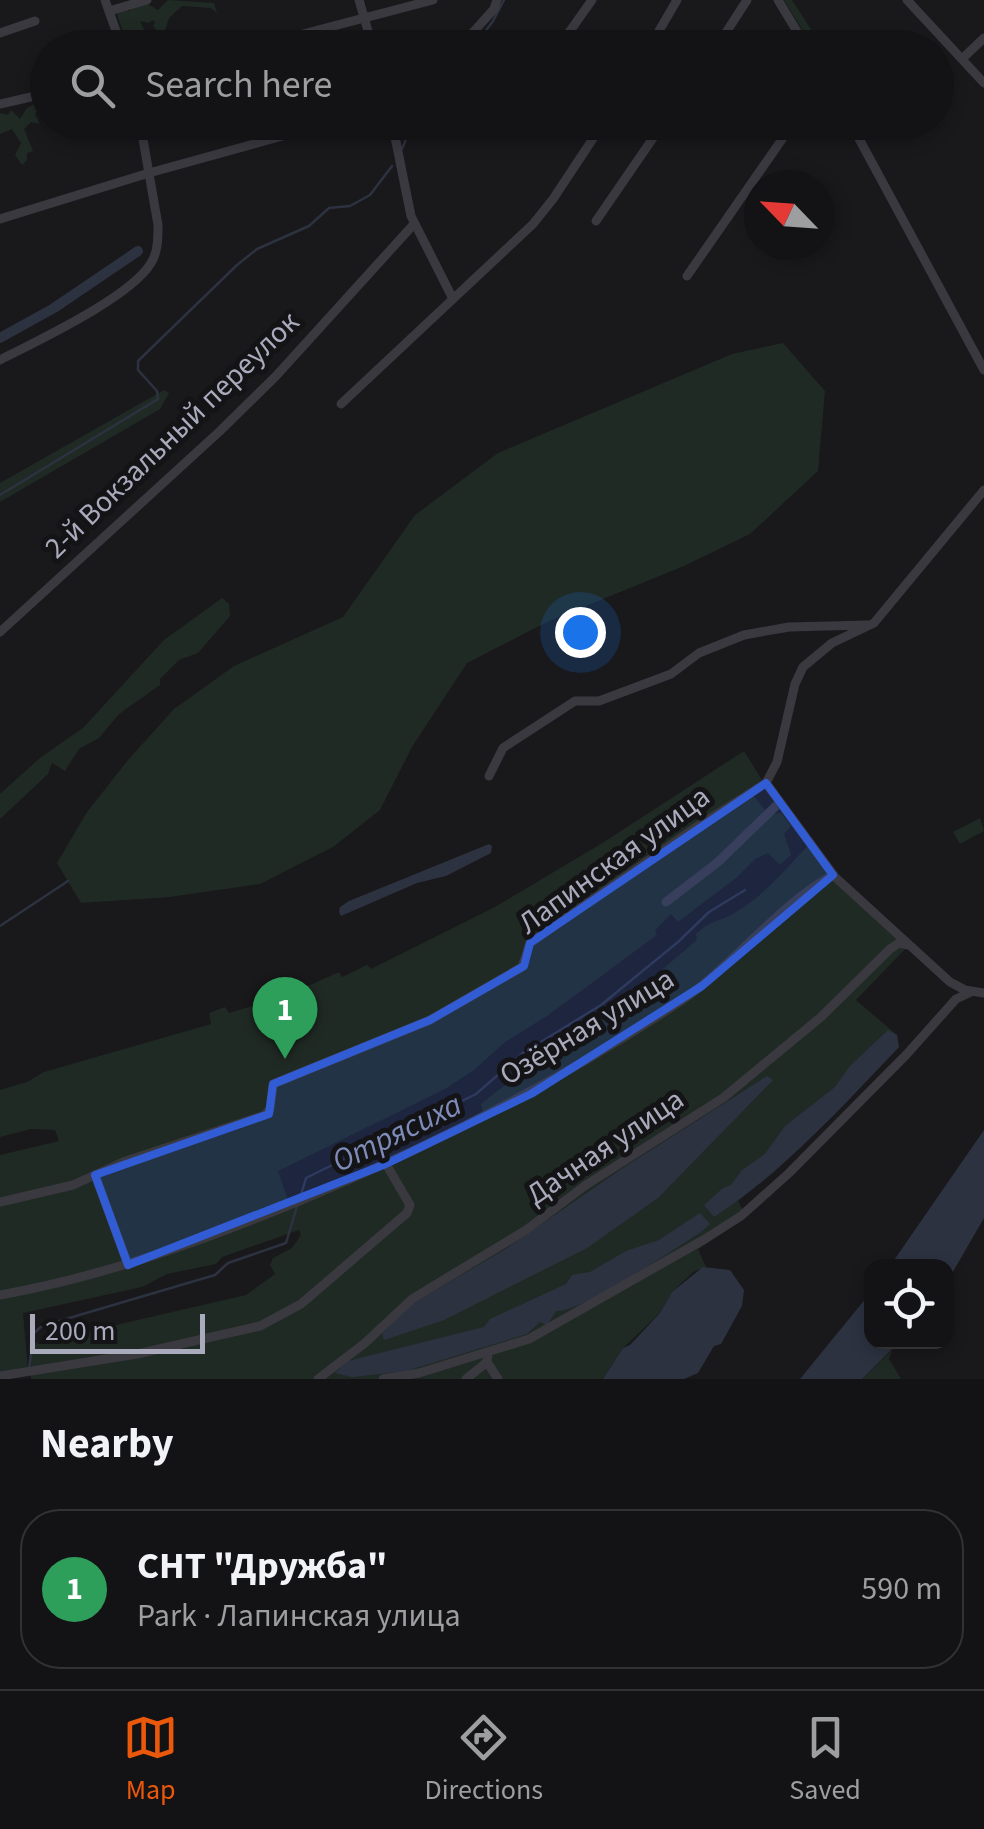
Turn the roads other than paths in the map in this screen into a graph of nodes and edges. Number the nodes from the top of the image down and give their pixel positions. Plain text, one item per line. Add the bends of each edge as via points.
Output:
1 (147, 0) edge
2 (360, 0) edge
3 (433, 0) edge
4 (497, 0) edge
5 (592, 0) edge
6 (677, 0) edge
7 (747, 0) edge
8 (778, 0) edge
9 (907, 0) edge
10 (107, 5) edge
11 (365, 19) junction
12 (35, 21) dead end
13 (116, 30) edge
14 (321, 30) edge
15 (368, 30) edge
16 (475, 30) edge
17 (571, 30) edge
18 (660, 30) edge
19 (728, 30) edge
20 (796, 30) edge
21 (936, 30) edge
22 (0, 33) edge
23 (984, 38) edge
24 (954, 49) edge
25 (963, 58) junction
26 (984, 83) edge
27 (30, 98) edge
28 (0, 104) edge
29 (143, 140) edge
30 (269, 140) edge
31 (395, 140) edge
32 (592, 140) edge
33 (651, 140) edge
34 (781, 140) edge
35 (860, 140) edge
36 (149, 173) junction
37 (0, 218) edge
38 (596, 222) dead end
39 (414, 224) junction
40 (687, 276) dead end
41 (452, 297) junction
42 (0, 360) edge
43 (984, 370) edge
44 (341, 404) dead end
45 (984, 490) edge
46 (874, 623) junction
47 (0, 632) edge
48 (489, 776) dead end
49 (766, 784) junction
50 (779, 803) junction
51 (833, 875) junction
52 (666, 902) dead end
53 (907, 944) junction
54 (971, 992) junction
55 (984, 993) edge
56 (386, 1164) junction
57 (96, 1176) junction
58 (0, 1202) edge
59 (128, 1265) junction
60 (0, 1295) edge
61 (487, 1358) junction
62 (0, 1376) edge
63 (318, 1379) edge
64 (383, 1379) edge
65 (466, 1379) edge
66 (498, 1379) edge

1 - 10 street
2 - 11 street
3 - 11 street
4 - 16 street
5 - 17 street
6 - 18 street
7 - 19 street
8 - 20 street
9 - 21 street
10 - 13 street
11 - 14 street
11 - 15 street
12 - 22 street
23 - 25 street
24 - 25 street
25 - 26 street
27 - 28 street
29 - 36 street
30 - 36 street
31 - 39 street
32 - 41 street via 543,212
33 - 38 street
34 - 40 street
35 - 43 street
36 - 37 street
36 - 42 street via 156,250 146,270 91,310
39 - 41 street
39 - 47 street, 2-й Вокзальный переулок via 233,419
41 - 44 street
45 - 46 street
46 - 48 street via 744,635 699,653 671,674 599,702 575,701 504,748
46 - 49 street via 832,642 803,667
49 - 50 street
49 - 57 street, Лапинская улица via 530,943 522,967 466,1000 274,1084 265,1115
50 - 51 street
50 - 52 street, Лапинская улица
51 - 53 street
51 - 56 street, Озёрная улица via 666,1010 531,1094
53 - 54 street
53 - 63 street, Дачная улица via 890,949 722,1098 412,1299
54 - 55 street
54 - 61 street via 956,999 810,1152 726,1225 541,1334
56 - 59 street, Озёрная улица
56 - 62 street via 409,1210 271,1322 136,1354
57 - 58 street, Лапинская улица
57 - 59 street
59 - 60 street, Озёрная улица
61 - 64 street
61 - 65 street
61 - 66 street

